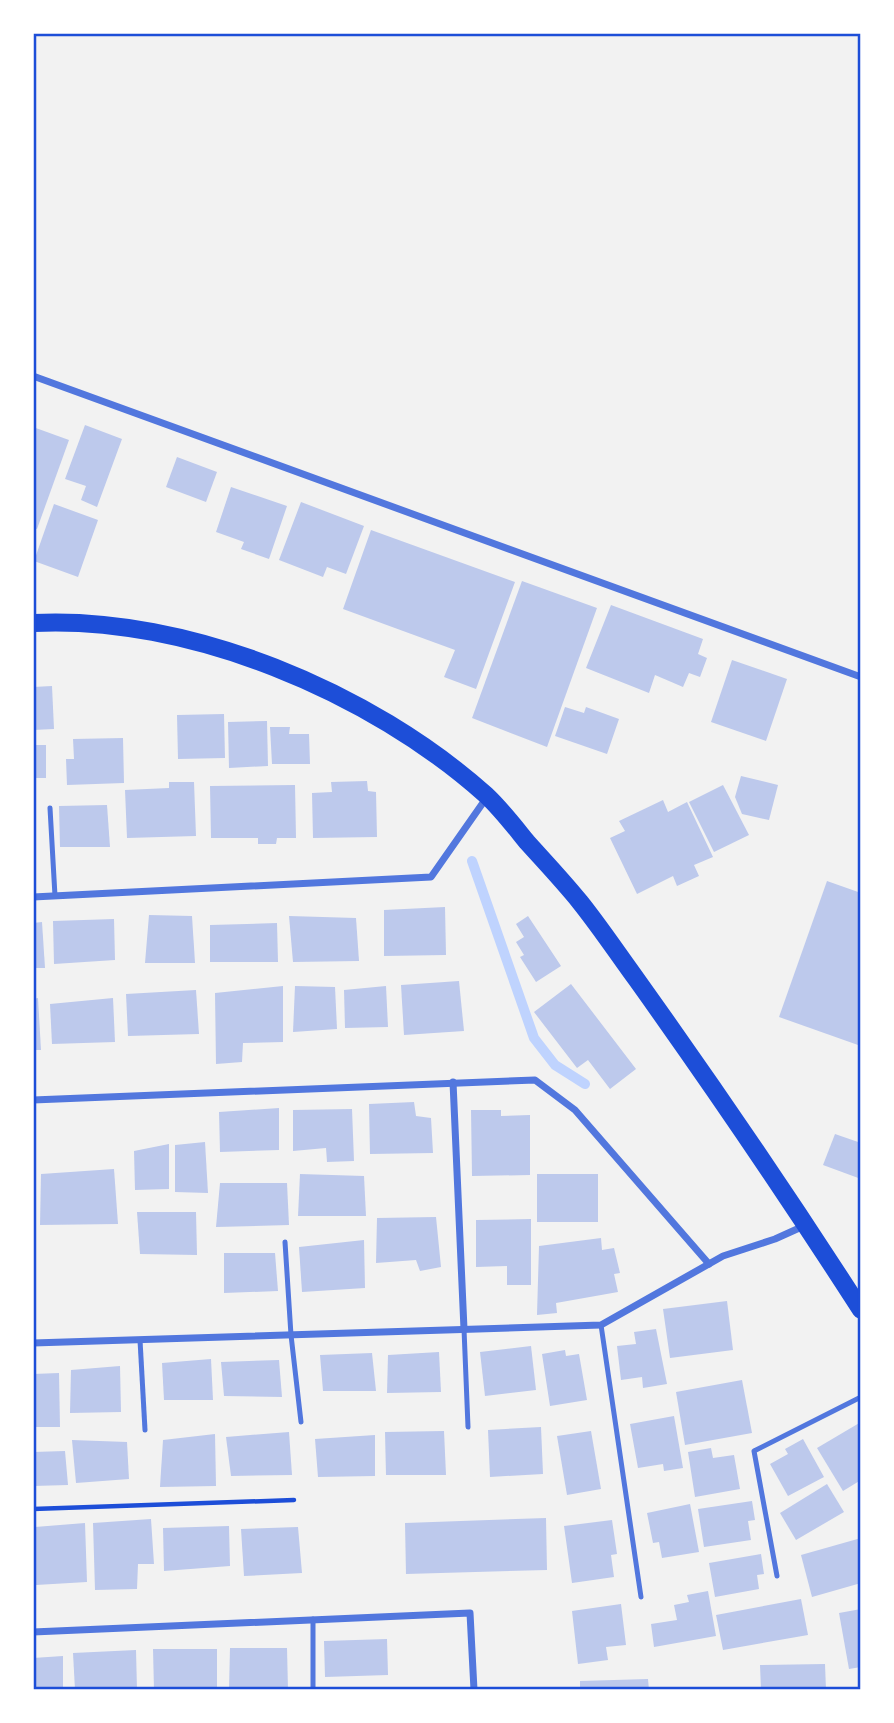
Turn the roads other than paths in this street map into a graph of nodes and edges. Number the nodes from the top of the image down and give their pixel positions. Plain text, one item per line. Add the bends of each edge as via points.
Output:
1 (33, 376) edge
2 (33, 623) edge
3 (861, 677) edge
4 (488, 797) junction
5 (50, 808) dead end
6 (55, 896) junction
7 (33, 897) edge
8 (453, 1082) junction
9 (33, 1100) edge
10 (806, 1225) junction
11 (285, 1242) dead end
12 (709, 1264) junction
13 (861, 1310) edge
14 (601, 1325) junction
15 (464, 1329) junction
16 (292, 1335) junction
17 (140, 1340) junction
18 (33, 1343) edge
19 (861, 1397) edge
20 (301, 1422) dead end
21 (468, 1427) dead end
22 (145, 1430) dead end
23 (777, 1576) dead end
24 (642, 1598) dead end
25 (313, 1619) junction
26 (33, 1632) edge
27 (313, 1690) edge
28 (474, 1690) edge

1 - 3 street
2 - 4 main road via 71,621 132,628 234,652 271,666 346,699 450,766
4 - 6 street via 431,877
4 - 10 main road via 581,903
5 - 6 lane
6 - 7 street
8 - 9 street
8 - 12 street via 535,1080 575,1110
8 - 15 street
10 - 12 street
10 - 13 main road
11 - 16 lane
12 - 14 street
14 - 15 street
14 - 24 lane
15 - 16 street
15 - 21 lane
16 - 17 street
16 - 20 lane
17 - 18 street
17 - 22 lane
19 - 23 lane via 754,1451
25 - 26 street
25 - 27 lane
25 - 28 street via 470,1613

